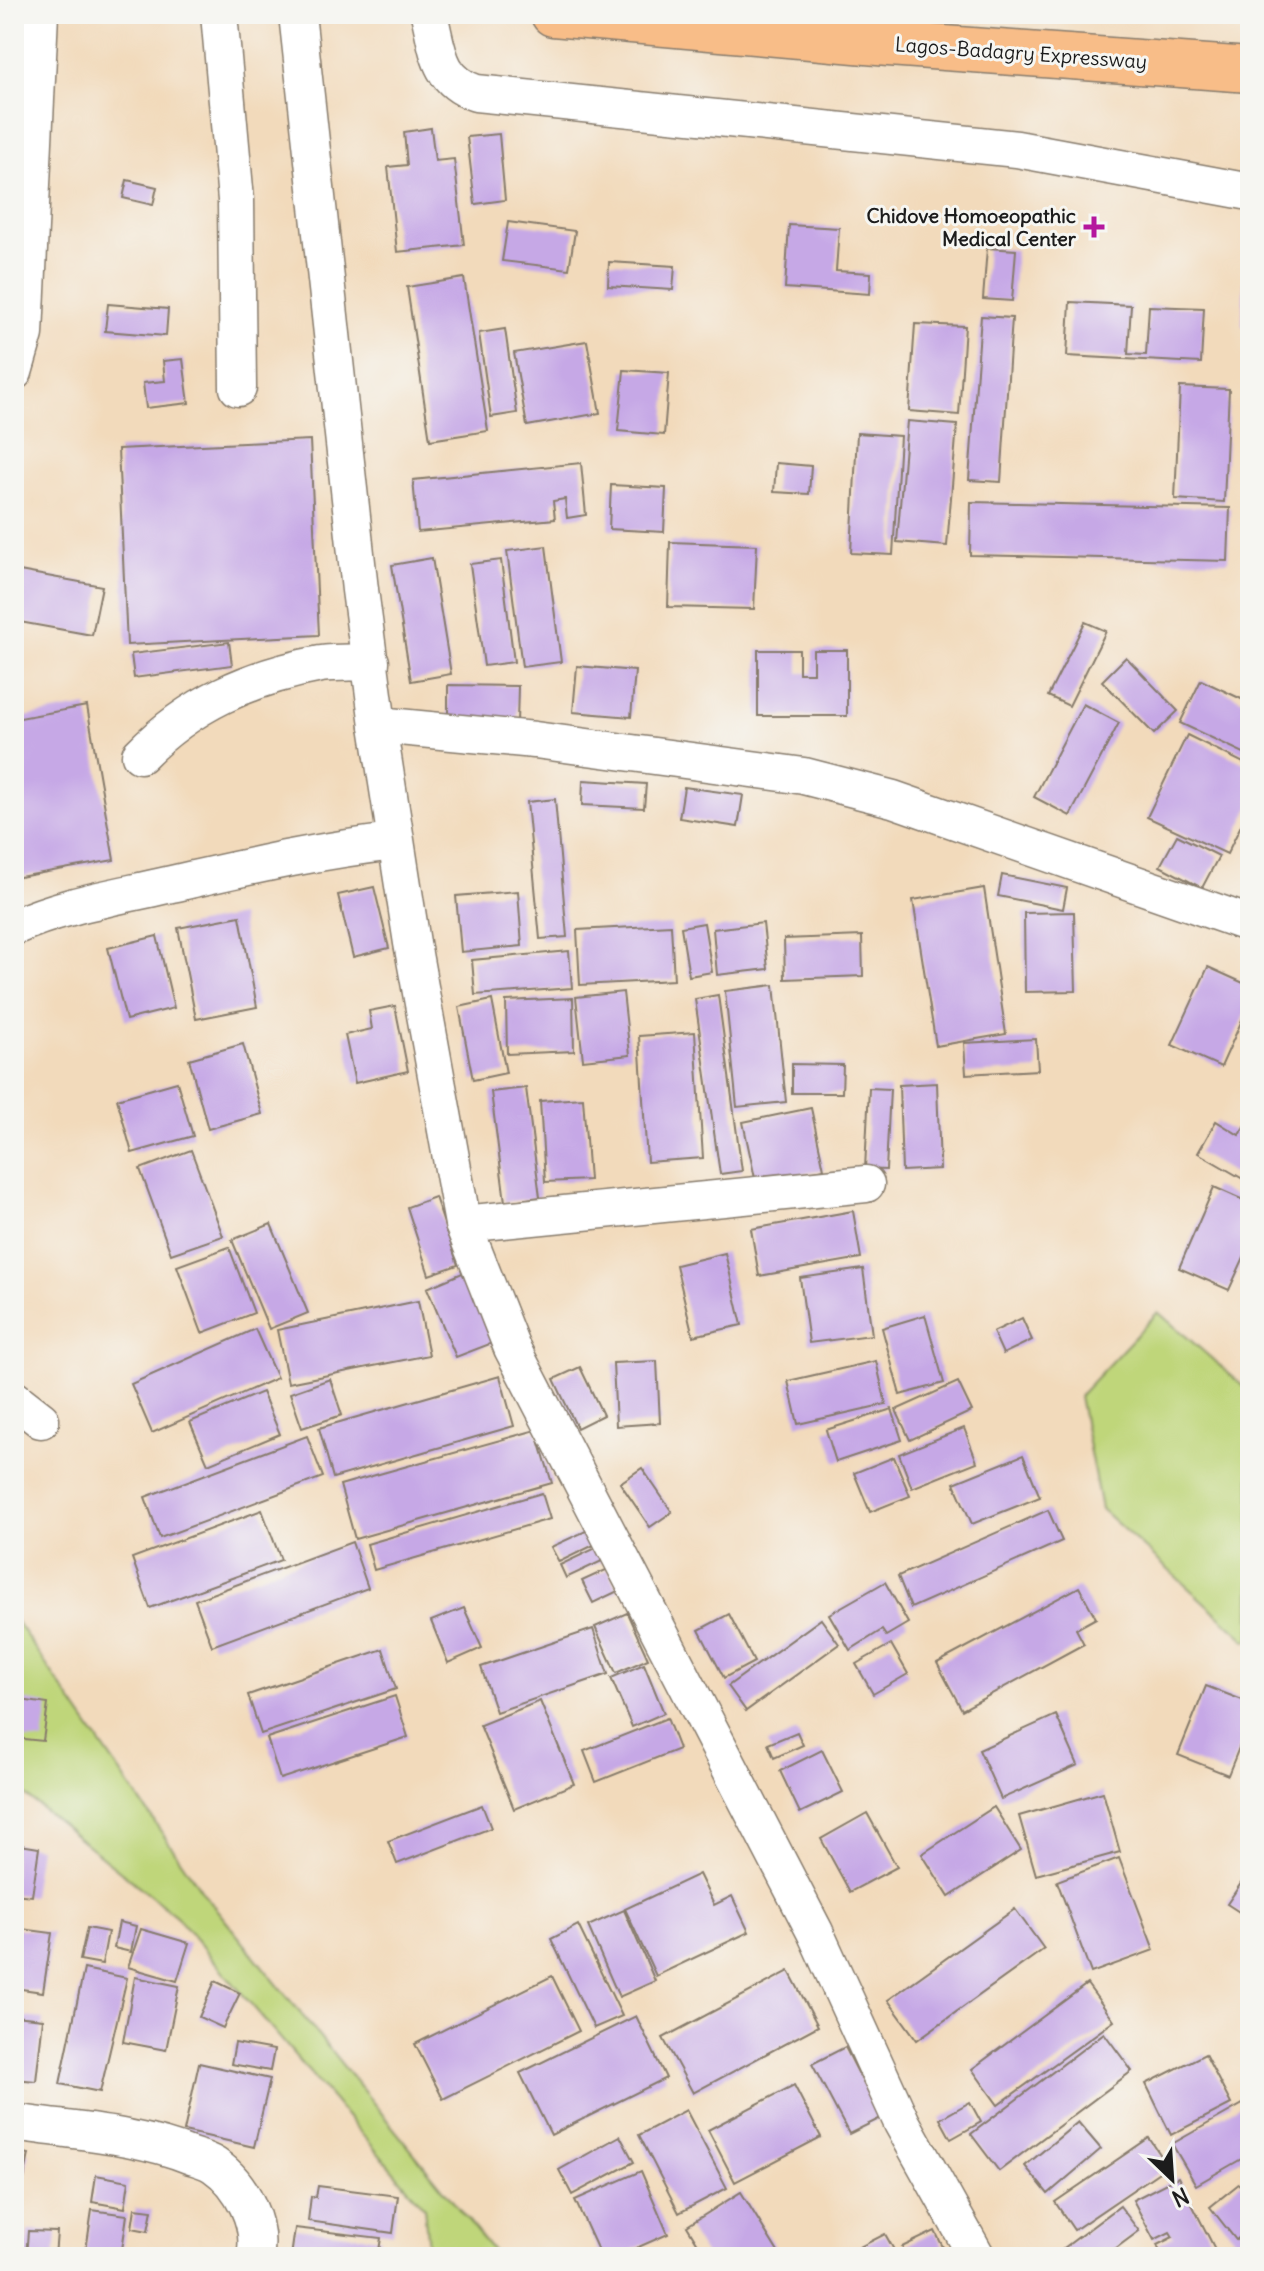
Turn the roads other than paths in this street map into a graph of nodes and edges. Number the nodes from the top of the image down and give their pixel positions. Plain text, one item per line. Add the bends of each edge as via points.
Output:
1 (40, 14) edge
2 (219, 14) edge
3 (297, 14) edge
4 (429, 14) edge
5 (553, 14) edge
6 (1250, 70) edge
7 (1250, 192) edge
8 (14, 372) edge
9 (238, 388) dead end
10 (371, 662) junction
11 (378, 725) junction
12 (140, 755) dead end
13 (395, 842) junction
14 (1250, 924) edge
15 (14, 927) edge
16 (866, 1184) dead end
17 (463, 1224) junction
18 (14, 2122) edge
19 (255, 2257) edge
20 (977, 2257) edge

1 - 8 street via 25,334
2 - 9 street via 236,200
3 - 10 street
4 - 7 street via 446,75 476,93 1017,149
5 - 6 highway, Lagos-Badagry Expressway
10 - 11 street
10 - 12 street via 322,664 217,697 190,711
11 - 13 street
11 - 14 street via 804,776 893,799
13 - 15 street via 337,848 180,882 72,907
13 - 17 street
16 - 17 street
17 - 20 street via 512,1348 815,1932 902,2123
18 - 19 street via 167,2146 214,2164 250,2210 258,2246

